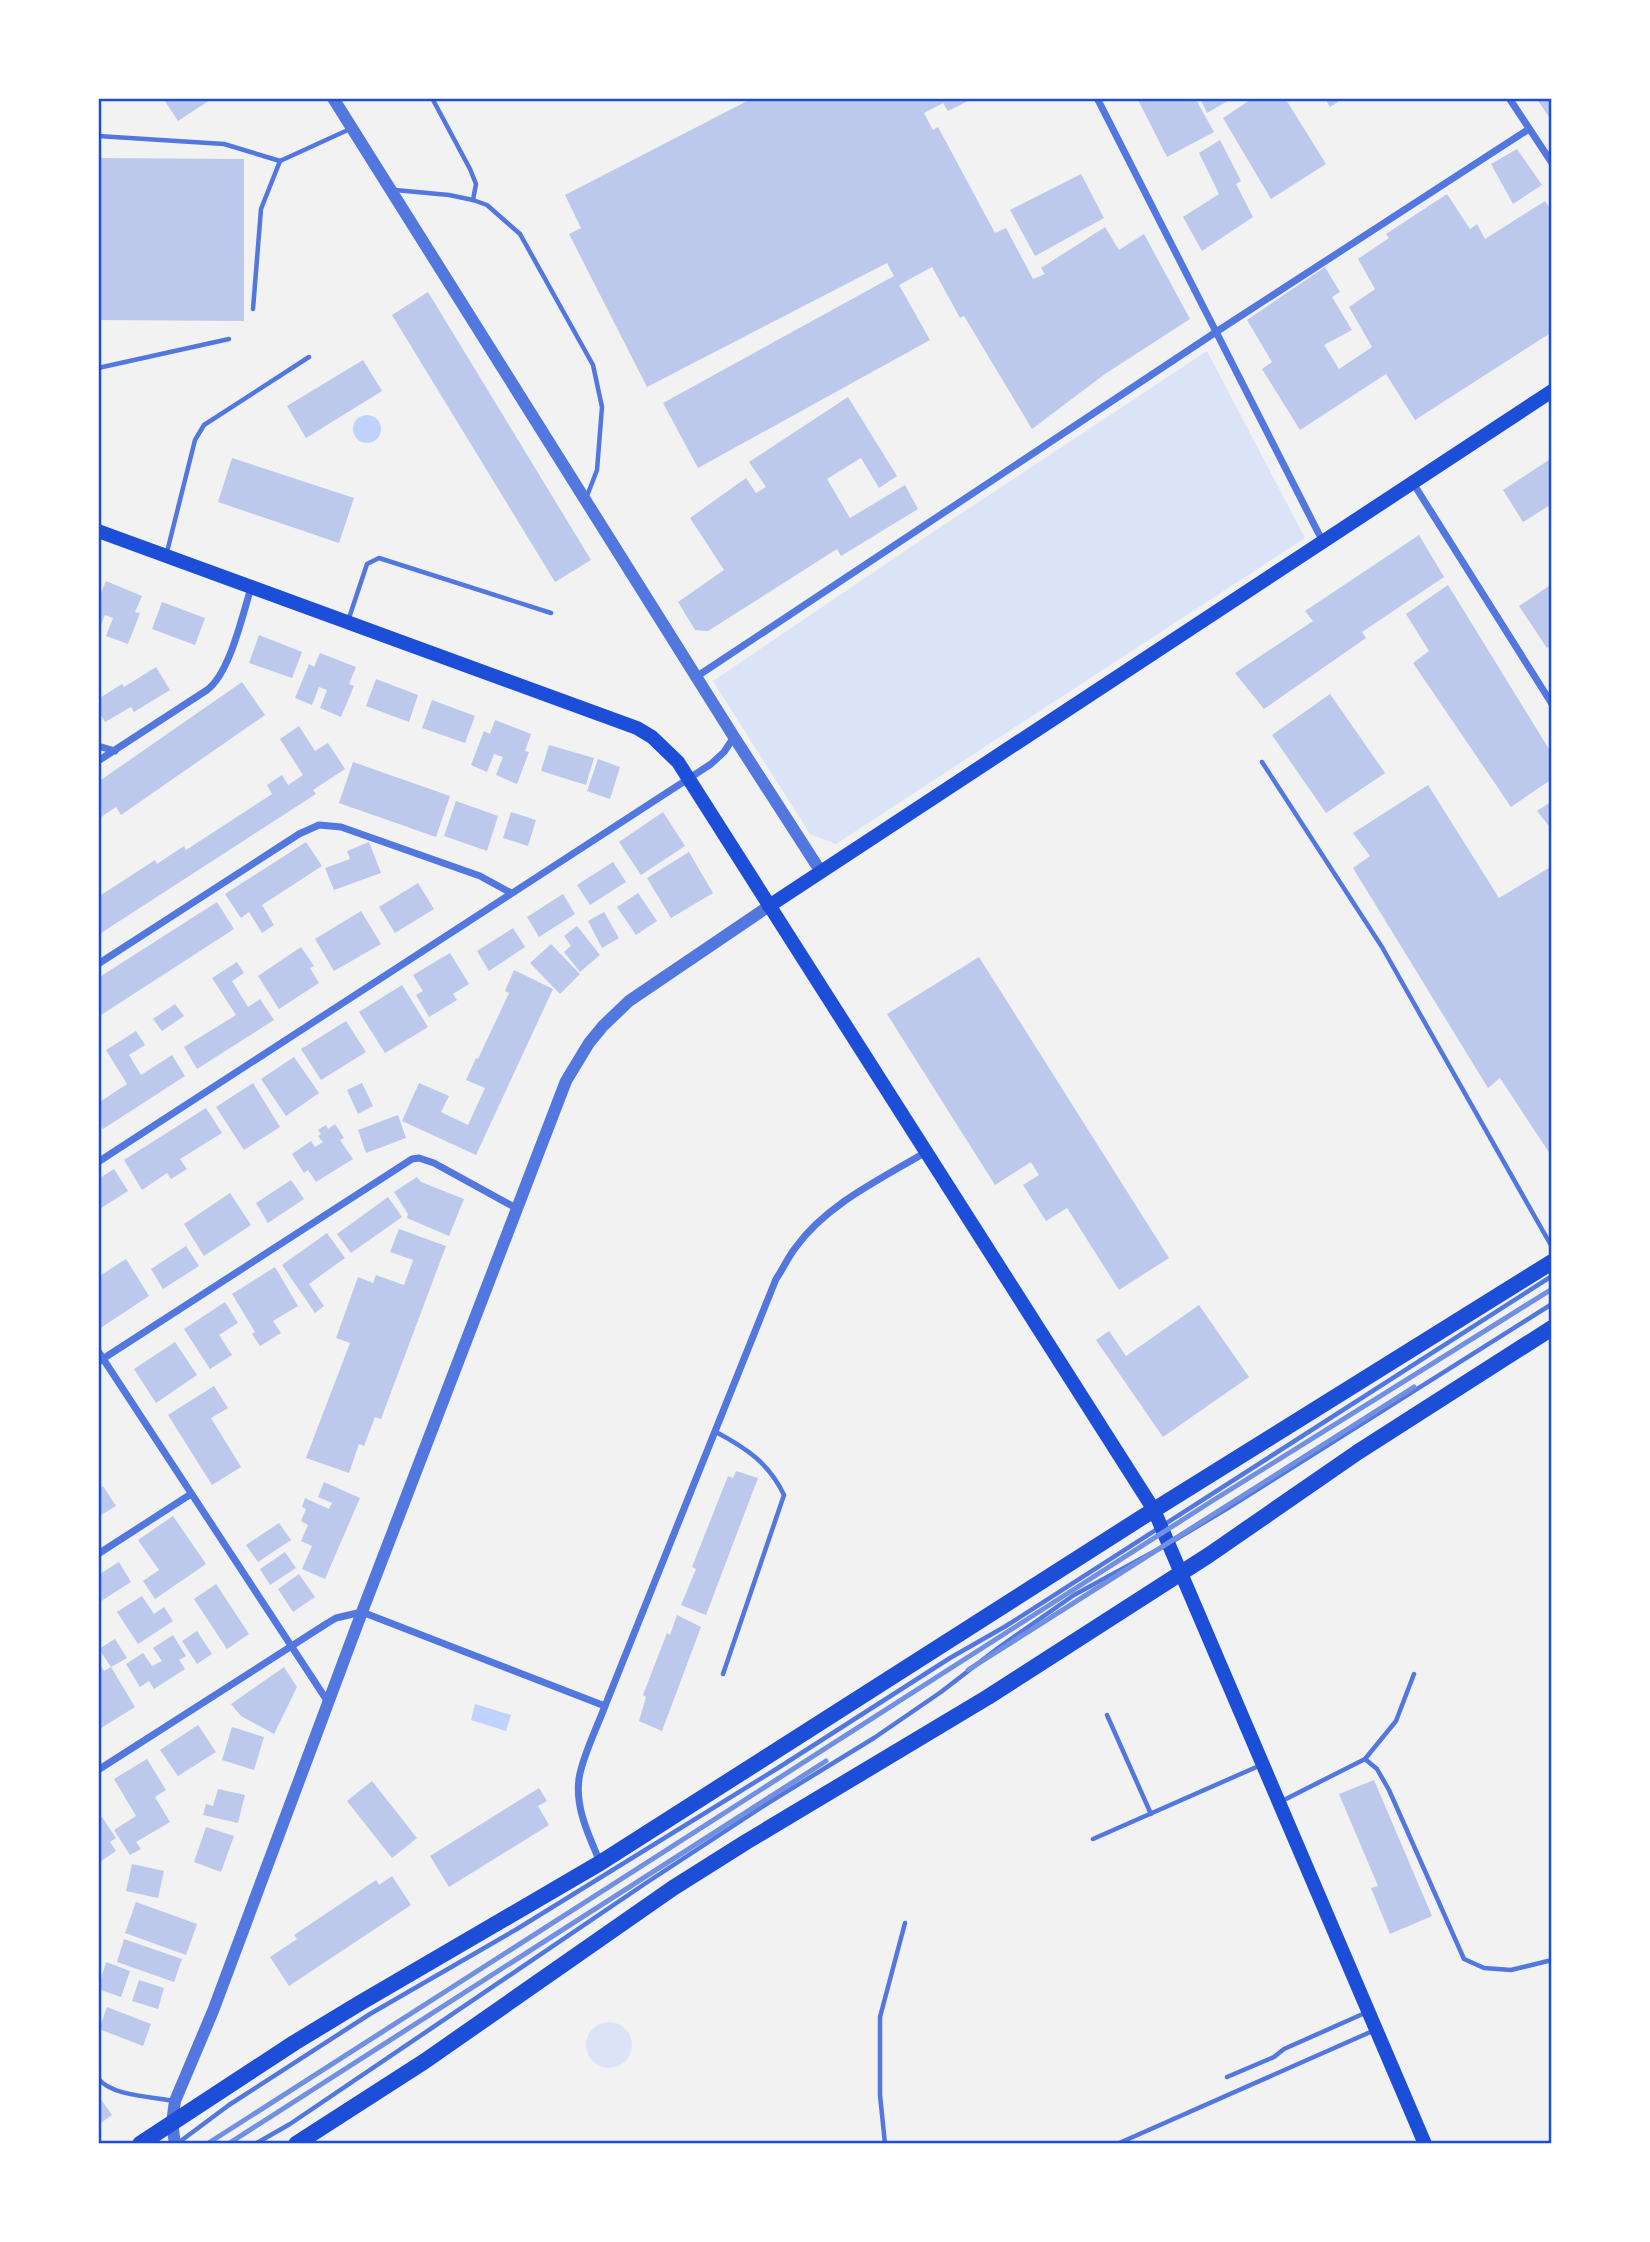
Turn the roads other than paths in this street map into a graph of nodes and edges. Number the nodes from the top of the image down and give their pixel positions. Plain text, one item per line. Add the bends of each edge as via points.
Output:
1 (333, 98) edge
2 (432, 98) edge
3 (1097, 98) edge
4 (1509, 98) edge
5 (352, 128) junction
6 (1529, 130) junction
7 (98, 136) edge
8 (280, 161) junction
9 (1552, 163) edge
10 (390, 190) junction
11 (473, 200) junction
12 (253, 309) dead end
13 (1216, 332) junction
14 (229, 339) dead end
15 (309, 357) dead end
16 (98, 368) edge
17 (1552, 391) edge
18 (1413, 482) junction
19 (586, 500) junction
20 (98, 531) edge
21 (1323, 541) junction
22 (166, 556) junction
23 (251, 587) junction
24 (551, 613) dead end
25 (347, 622) junction
26 (696, 677) junction
27 (1552, 704) edge
28 (733, 737) junction
29 (98, 746) edge
30 (115, 751) junction
31 (98, 761) edge
32 (1262, 762) dead end
33 (688, 778) junction
34 (821, 872) junction
35 (511, 893) junction
36 (769, 906) junction
37 (98, 964) edge
38 (926, 1152) junction
39 (98, 1162) edge
40 (516, 1208) junction
41 (1552, 1247) edge
42 (1552, 1262) edge
43 (1552, 1276) edge
44 (1552, 1304) edge
45 (1552, 1328) edge
46 (100, 1357) edge
47 (715, 1431) junction
48 (191, 1494) junction
49 (1154, 1510) junction
50 (1160, 1527) junction
51 (1168, 1544) junction
52 (98, 1554) edge
53 (1180, 1574) junction
54 (362, 1612) junction
55 (291, 1646) junction
56 (723, 1674) dead end
57 (1414, 1674) dead end
58 (329, 1703) junction
59 (605, 1706) junction
60 (1107, 1714) dead end
61 (1365, 1759) junction
62 (1262, 1765) junction
63 (98, 1770) edge
64 (1278, 1802) junction
65 (1151, 1814) junction
66 (1093, 1839) dead end
67 (600, 1863) junction
68 (905, 1923) dead end
69 (1552, 1960) edge
70 (1367, 2011) junction
71 (1376, 2030) junction
72 (1227, 2077) dead end
73 (98, 2078) edge
74 (175, 2101) junction
75 (172, 2123) junction
76 (140, 2144) edge
77 (176, 2144) edge
78 (255, 2144) edge
79 (296, 2144) edge
80 (885, 2144) edge
81 (1117, 2144) edge
82 (1425, 2144) edge

1 - 5 street
2 - 11 lane via 470,169 476,184
3 - 13 street
4 - 6 street
5 - 8 lane
5 - 10 street
6 - 9 street
6 - 13 street
7 - 8 lane via 224,144
8 - 12 lane via 261,209
10 - 11 lane
10 - 19 street
11 - 19 lane via 487,205 520,234 593,365 602,407 597,470
13 - 21 street
13 - 26 street
14 - 16 lane
15 - 22 lane via 204,425 195,440
17 - 18 main road
18 - 21 main road
18 - 27 street
19 - 26 street
20 - 22 main road
21 - 34 main road
22 - 23 main road
23 - 25 main road
23 - 30 street via 218,680
24 - 25 lane via 379,558 368,564
25 - 33 main road via 637,728 678,762
26 - 28 street
28 - 33 street via 724,752
28 - 34 street
29 - 30 street
30 - 31 street
32 - 41 lane via 1382,947
33 - 35 street
33 - 36 main road
34 - 36 main road
35 - 37 street via 480,876 405,849 341,827 319,825
35 - 39 street
36 - 38 main road
36 - 40 street via 644,990 603,1026 566,1082
38 - 47 street via 823,1217 796,1246 776,1279
38 - 49 main road
40 - 46 street via 434,1163 412,1159
40 - 54 street
42 - 49 main road
43 - 50 lane
44 - 51 lane
45 - 53 main road via 1358,1452
46 - 48 street
47 - 56 lane via 761,1460 784,1495
47 - 59 street
48 - 52 street
48 - 55 street
49 - 50 main road
49 - 67 main road
50 - 51 main road
50 - 77 lane via 606,1874 370,2014
51 - 53 main road
51 - 78 lane via 1074,1595 874,1738 768,1802
53 - 62 main road
53 - 79 main road via 965,1712 673,1888 425,2061
54 - 55 street via 336,1618
54 - 58 street
54 - 59 street
55 - 58 street
55 - 63 street
57 - 61 lane via 1396,1721
58 - 74 street
59 - 67 street via 579,1777 579,1802
60 - 65 lane
61 - 64 lane
61 - 69 lane via 1390,1790 1464,1959 1484,1968 1511,1970
62 - 64 main road
62 - 65 lane
64 - 70 main road
65 - 66 lane
67 - 75 main road via 360,2003
68 - 80 lane via 880,2017
70 - 71 main road
70 - 72 lane
71 - 81 lane
71 - 82 main road
73 - 74 lane via 116,2091
74 - 75 street
75 - 76 main road
75 - 77 street

